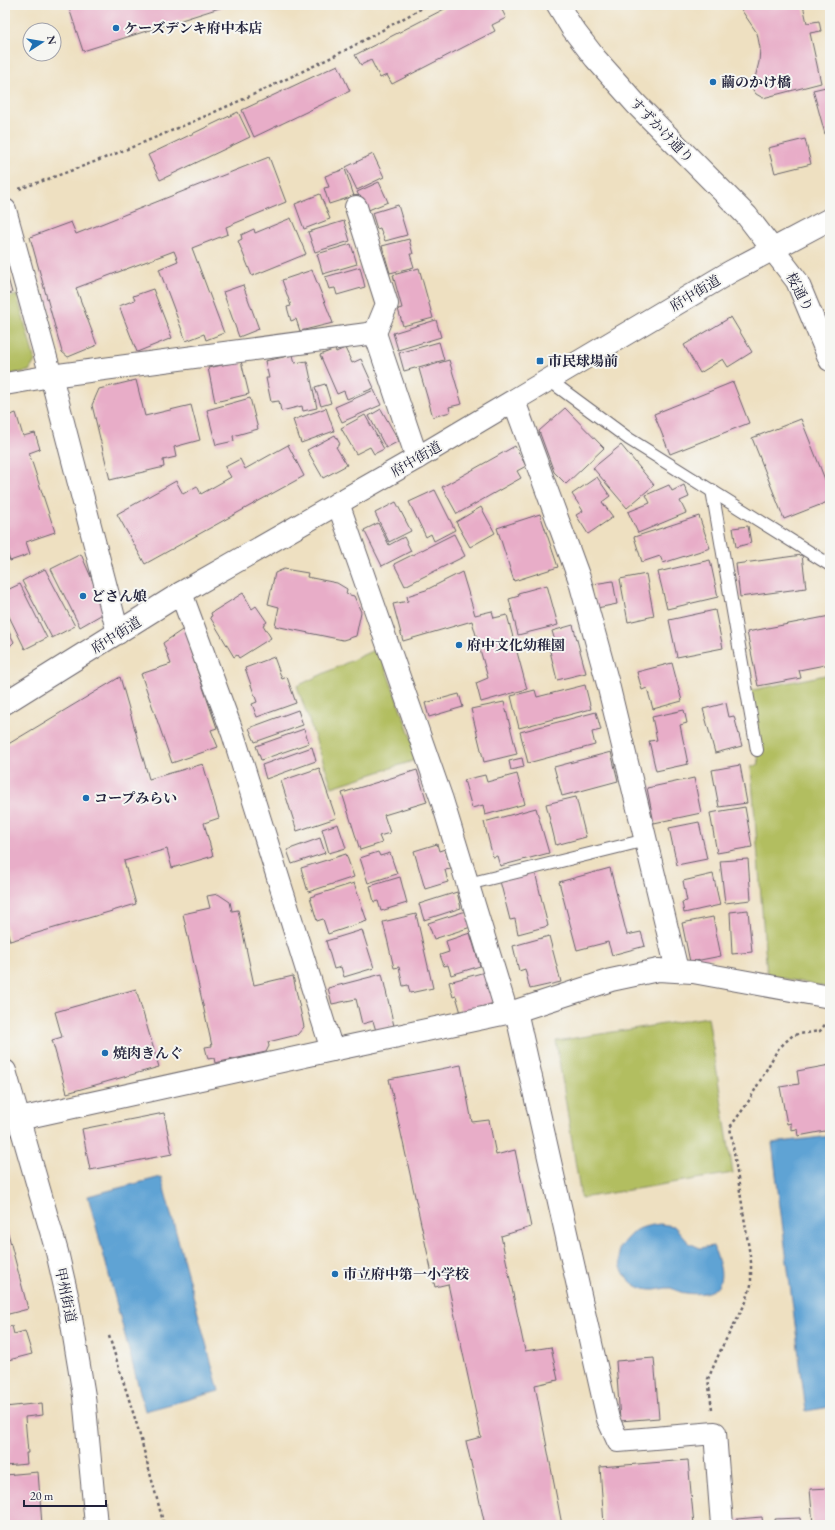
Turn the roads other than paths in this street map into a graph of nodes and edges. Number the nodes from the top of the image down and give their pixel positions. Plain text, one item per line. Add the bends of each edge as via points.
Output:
1 (558, 5) edge
2 (356, 207) dead end
3 (5, 210) edge
4 (830, 219) edge
5 (773, 250) junction
6 (375, 333) junction
7 (830, 360) edge
8 (51, 376) junction
9 (549, 380) junction
10 (5, 384) edge
11 (514, 401) junction
12 (417, 458) junction
13 (712, 490) junction
14 (338, 503) junction
15 (830, 565) edge
16 (181, 593) junction
17 (118, 633) junction
18 (5, 703) edge
19 (757, 750) dead end
20 (646, 840) junction
21 (468, 884) junction
22 (677, 970) junction
23 (830, 997) edge
24 (512, 1012) junction
25 (332, 1050) junction
26 (5, 1072) edge
27 (19, 1119) junction
28 (96, 1525) edge
29 (722, 1525) edge

1 - 5 main road, すずかけ通り via 572,28 626,93 747,216
2 - 6 main road via 387,304
3 - 8 main road
4 - 5 main road, 府中街道
5 - 7 main road, 桜通り via 797,281
5 - 9 main road, 府中街道 via 730,272
6 - 8 main road
6 - 12 main road
8 - 10 main road
8 - 17 main road
9 - 11 main road, 府中街道
9 - 13 lane via 629,439
11 - 12 main road, 府中街道
11 - 20 main road via 579,578
12 - 14 main road, 府中街道
13 - 15 lane
13 - 19 lane
14 - 16 main road, 府中街道
14 - 21 main road via 440,793
16 - 17 main road, 府中街道
16 - 25 main road via 232,734
17 - 18 main road, 府中街道
20 - 21 lane
20 - 22 main road
21 - 24 main road
22 - 23 main road
22 - 24 main road via 658,970 611,980
24 - 25 main road
24 - 29 main road via 608,1420 618,1441 715,1433
25 - 27 main road
26 - 27 main road, 甲州街道
27 - 28 main road, 甲州街道 via 57,1252 74,1330 84,1396

